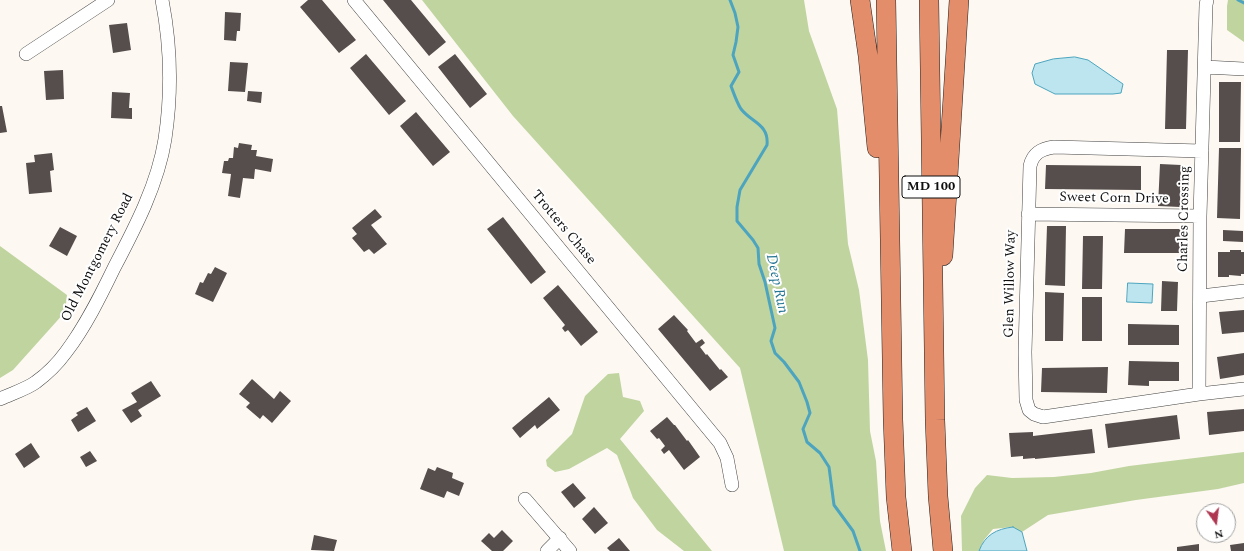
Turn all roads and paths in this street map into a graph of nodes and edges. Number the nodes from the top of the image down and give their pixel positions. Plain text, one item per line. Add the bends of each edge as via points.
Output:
1 (108, 0) edge
2 (162, 0) edge
3 (354, 0) edge
4 (860, 0) edge
5 (886, 0) edge
6 (929, 0) edge
7 (959, 0) edge
8 (1207, 0) edge
9 (26, 54) dead end
10 (1205, 67) junction
11 (1244, 69) edge
12 (1202, 151) junction
13 (1028, 214) junction
14 (1200, 216) junction
15 (1244, 291) edge
16 (1200, 296) junction
17 (891, 312) junction
18 (934, 375) junction
19 (1244, 389) edge
20 (1199, 394) junction
21 (0, 399) edge
22 (732, 485) dead end
23 (525, 498) dead end
24 (560, 538) junction
25 (548, 551) edge
26 (570, 551) edge
27 (902, 551) edge
28 (943, 551) edge

1 - 9 street
2 - 21 street, Old Montgomery Road via 170,57 170,86 165,140 146,200 102,293 65,353 34,384
3 - 22 street, Trotters Chase via 720,443 727,458
4 - 17 highway via 875,126
5 - 17 highway, MD 100
6 - 18 highway, MD 100
7 - 18 highway
8 - 10 street, Charles Crossing
10 - 11 street
10 - 12 street, Charles Crossing
12 - 13 street, Glen Willow Way via 1046,148 1035,155 1030,166
12 - 14 street, Charles Crossing
13 - 14 street, Sweet Corn Drive
13 - 20 street, Glen Willow Way via 1025,359 1026,400 1029,410 1043,417
14 - 16 street, Charles Crossing
15 - 16 street
16 - 20 street, Charles Crossing
17 - 27 highway, MD 100 via 896,497
18 - 28 highway, MD 100 via 938,496
19 - 20 street
23 - 24 street
24 - 25 street
24 - 26 street

